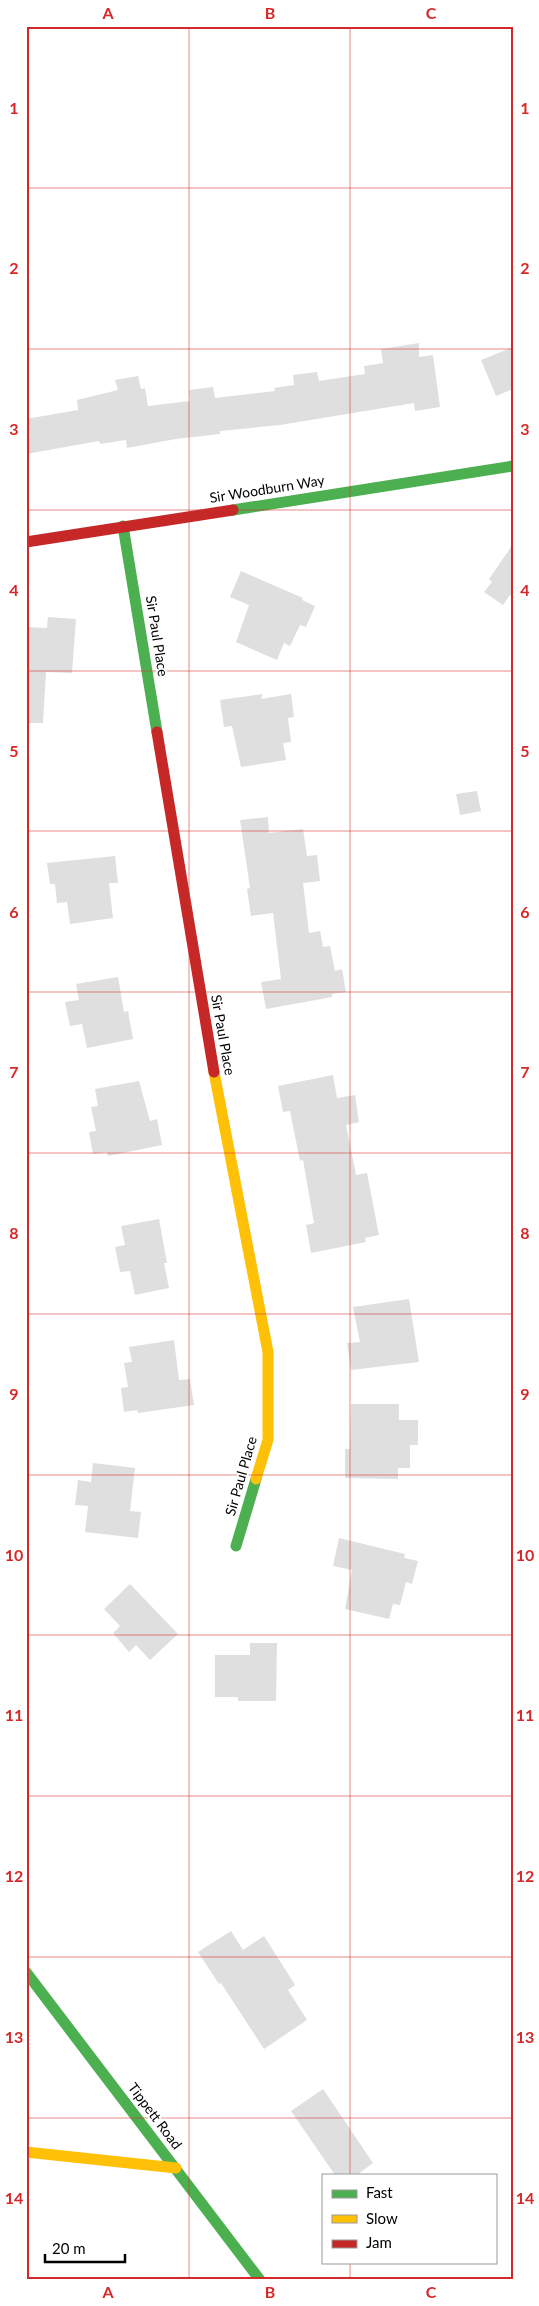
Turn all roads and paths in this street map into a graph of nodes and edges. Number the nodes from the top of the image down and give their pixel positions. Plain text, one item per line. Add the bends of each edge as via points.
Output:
1 (513, 466) edge
2 (124, 526) junction
3 (26, 542) edge
4 (236, 1546) dead end
5 (26, 1972) edge
6 (26, 2152) edge
7 (176, 2168) junction
8 (260, 2280) edge

1 - 2 street, Sir Woodburn Way
2 - 3 street, Sir Woodburn Way
2 - 4 street, Sir Paul Place via 221,1112 268,1352 268,1440
5 - 7 street, Tippett Road
6 - 7 street
7 - 8 street, Tippett Road

